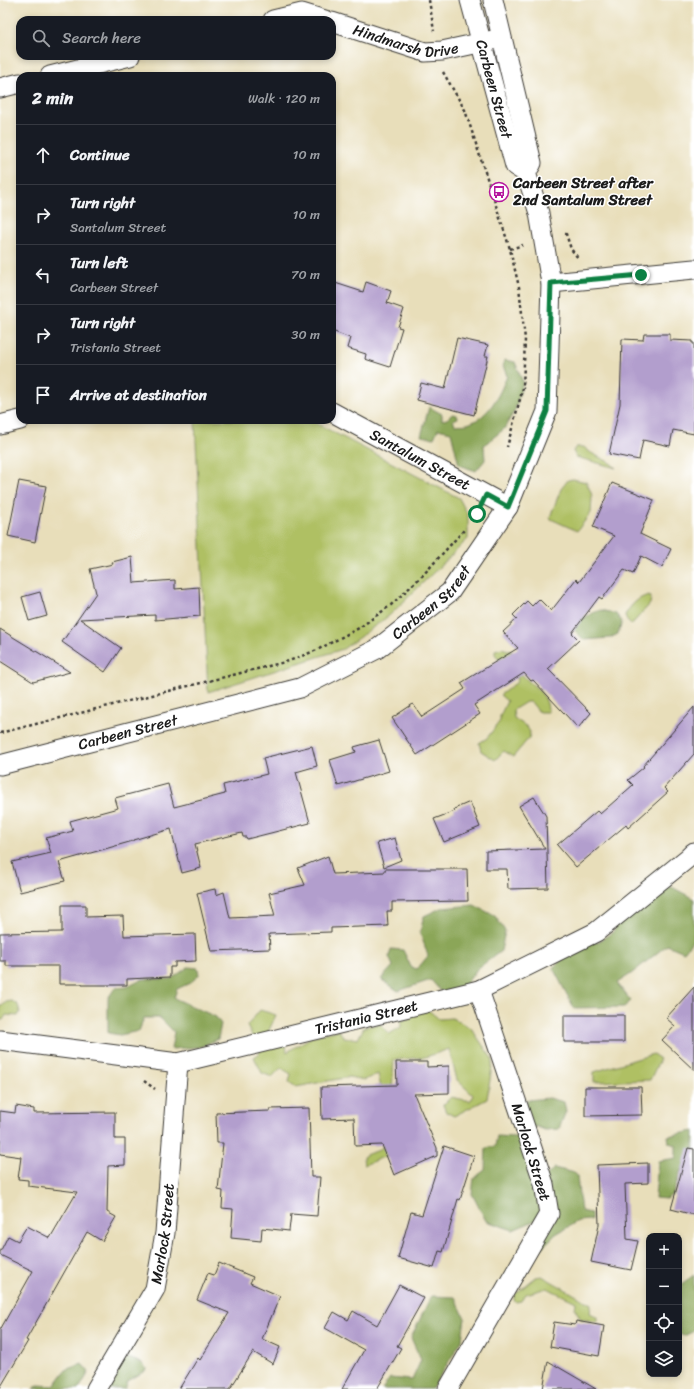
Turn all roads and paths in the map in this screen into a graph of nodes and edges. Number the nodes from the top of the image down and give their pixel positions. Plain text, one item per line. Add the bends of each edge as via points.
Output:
1 (429, 0) edge
2 (470, 0) edge
3 (493, 0) edge
4 (290, 16) edge
5 (312, 16) edge
6 (336, 23) edge
7 (503, 37) junction
8 (482, 42) junction
9 (437, 51) junction
10 (114, 60) edge
11 (66, 72) edge
12 (16, 84) edge
13 (0, 88) edge
14 (526, 173) junction
15 (544, 240) junction
16 (510, 249) junction
17 (581, 262) dead end
18 (694, 269) edge
19 (551, 283) junction
20 (336, 414) edge
21 (16, 421) edge
22 (0, 425) edge
23 (507, 449) dead end
24 (508, 507) junction
25 (468, 524) dead end
26 (0, 734) edge
27 (0, 765) edge
28 (694, 852) edge
29 (479, 990) junction
30 (0, 1040) edge
31 (178, 1063) junction
32 (96, 1389) edge
33 (448, 1389) edge

1 - 9 path
2 - 8 street, Carbeen Street
3 - 7 street, Carbeen Street
4 - 5 street via 302,13
6 - 9 street, Hindmarsh Drive via 425,52
7 - 8 street, Hindmarsh Drive
7 - 14 street, Carbeen Street via 532,163
8 - 9 street, Hindmarsh Drive
8 - 14 street, Carbeen Street via 515,166
9 - 16 path via 440,68 465,110
10 - 11 street
12 - 13 street
14 - 15 street, Carbeen Street via 539,213
15 - 16 path
15 - 17 path via 566,234 571,249
15 - 19 street, Carbeen Street
16 - 23 path via 519,287 525,339 523,388
18 - 19 street
19 - 24 street, Carbeen Street via 547,411
20 - 24 street, Santalum Street
21 - 22 street
24 - 27 street, Carbeen Street via 450,592 377,649 300,688
25 - 26 path via 423,575 391,605 359,628 317,650 290,661
28 - 29 street, Tristania Street via 596,932
29 - 31 street, Tristania Street
29 - 33 street, Marlock Street via 544,1184 550,1214
30 - 31 street, Tristania Street
31 - 32 street, Marlock Street via 165,1233 155,1289

